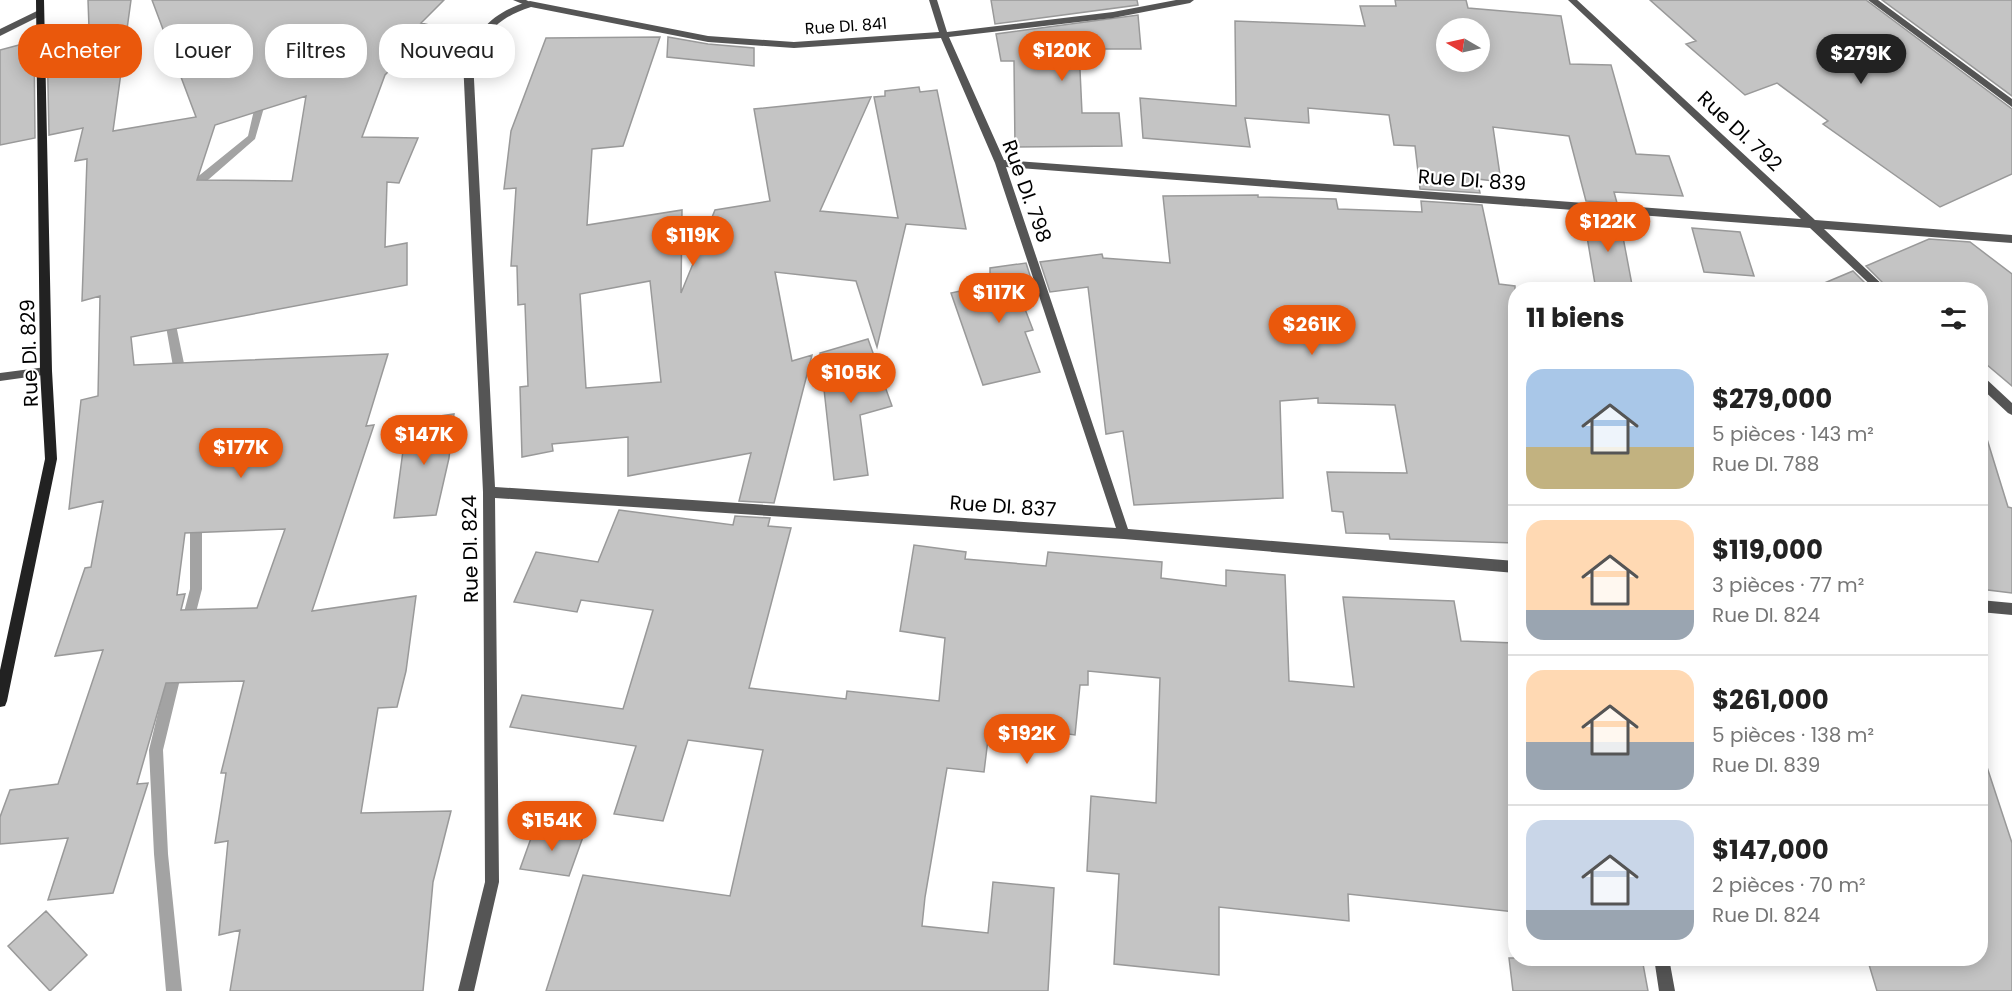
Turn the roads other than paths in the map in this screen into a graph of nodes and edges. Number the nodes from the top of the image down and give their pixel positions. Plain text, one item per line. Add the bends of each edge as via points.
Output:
1 (40, 0) edge
2 (518, 0) edge
3 (933, 0) edge
4 (1190, 0) edge
5 (1572, 0) edge
6 (1872, 0) edge
7 (531, 2) edge
8 (39, 14) junction
9 (0, 33) edge
10 (944, 35) junction
11 (2012, 104) edge
12 (1000, 164) junction
13 (1812, 223) junction
14 (2012, 239) edge
15 (1875, 282) edge
16 (46, 371) junction
17 (0, 378) edge
18 (1988, 388) edge
19 (2012, 410) edge
20 (489, 492) junction
21 (1124, 534) junction
22 (1508, 566) edge
23 (1988, 607) edge
24 (2012, 609) edge
25 (0, 701) edge
26 (1662, 966) edge
27 (466, 991) edge
28 (1667, 991) edge

1 - 8 street, Rue DI. 829
2 - 7 street, Rue DI. 841
3 - 10 street, Rue DI. 798
4 - 10 street, Rue DI. 841 via 1113,15
5 - 13 street, Rue DI. 792
6 - 11 street
7 - 10 street, Rue DI. 841 via 708,39 794,45
7 - 20 street, Rue DI. 824 via 484,28 468,60
8 - 9 street
8 - 16 street, Rue DI. 829
10 - 12 street, Rue DI. 798
12 - 13 street, Rue DI. 839
12 - 21 street, Rue DI. 798
13 - 14 street, Rue DI. 839
13 - 15 street, Rue DI. 792
16 - 17 street
16 - 25 street, Rue DI. 829 via 51,459
18 - 19 street
20 - 21 street, Rue DI. 837
20 - 27 street, Rue DI. 824 via 492,882
21 - 22 street, Rue DI. 837
23 - 24 street
26 - 28 street

